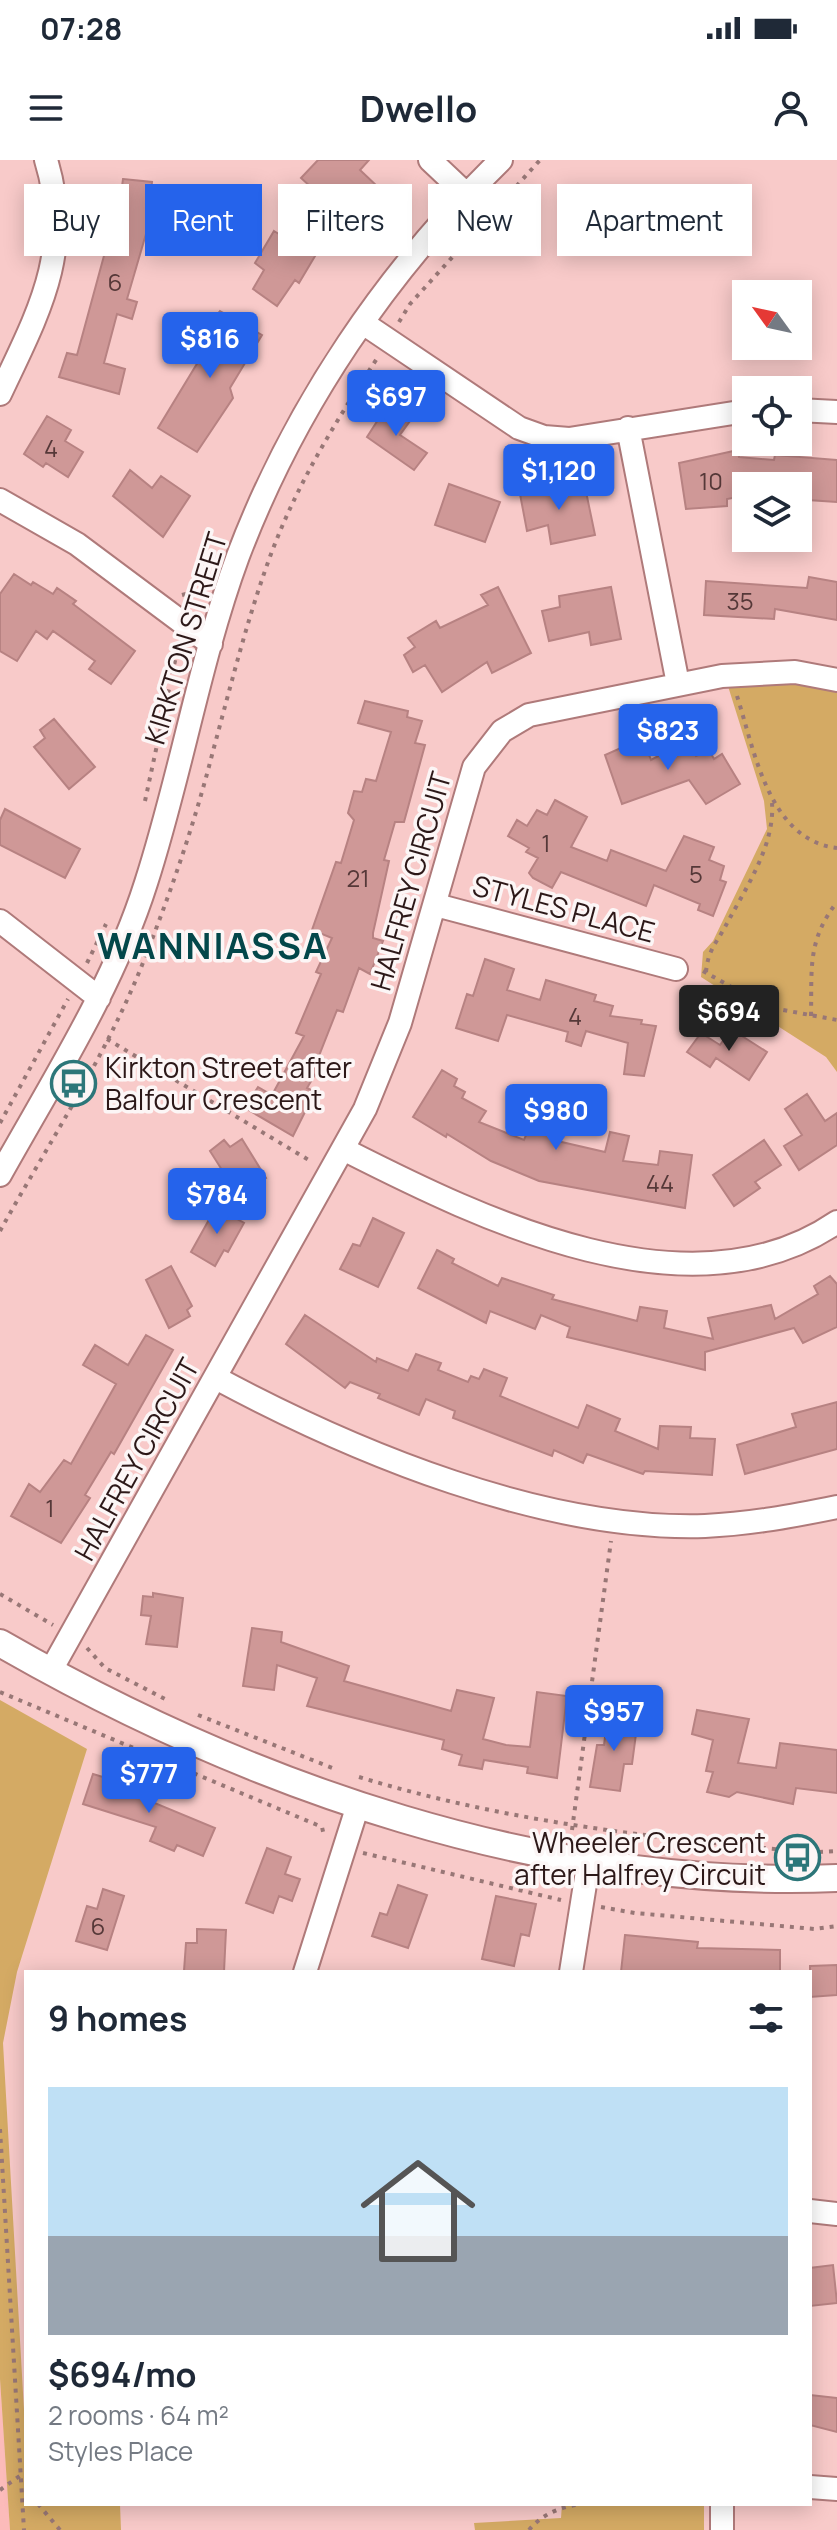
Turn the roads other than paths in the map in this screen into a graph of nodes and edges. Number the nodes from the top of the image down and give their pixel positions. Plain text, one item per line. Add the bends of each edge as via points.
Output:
1 (46, 160) edge
2 (430, 160) edge
3 (501, 160) edge
4 (455, 184) edge
5 (476, 184) edge
6 (428, 238) edge
7 (363, 323) junction
8 (0, 394) edge
9 (812, 411) edge
10 (837, 412) edge
11 (732, 413) edge
12 (628, 428) junction
13 (0, 500) edge
14 (211, 644) junction
15 (837, 680) edge
16 (678, 684) junction
17 (436, 905) junction
18 (0, 921) edge
19 (676, 969) dead end
20 (99, 998) junction
21 (345, 1150) junction
22 (0, 1175) edge
23 (837, 1222) edge
24 (216, 1378) junction
25 (837, 1507) edge
26 (0, 1643) edge
27 (50, 1672) junction
28 (358, 1805) junction
29 (589, 1859) junction
30 (837, 1878) edge
31 (306, 1970) edge
32 (571, 1970) edge
33 (812, 2211) edge
34 (837, 2214) edge
35 (812, 2487) edge
36 (837, 2489) edge
37 (722, 2506) edge
38 (722, 2530) edge

1 - 8 street via 58,227 54,269
2 - 4 street
3 - 5 street, KIRKTON STREET
6 - 7 street, KIRKTON STREET
7 - 12 street via 519,428 569,439
7 - 14 street, KIRKTON STREET via 314,397 272,475
9 - 10 street
11 - 12 street
12 - 16 street
13 - 14 street via 77,544
14 - 20 street, KIRKTON STREET via 146,883
15 - 16 street, HALFREY CIRCUIT via 770,671
16 - 17 street, HALFREY CIRCUIT via 529,715 502,731 474,767
17 - 19 street, STYLES PLACE
17 - 21 street, HALFREY CIRCUIT via 400,1023
18 - 20 street
20 - 22 street, KIRKTON STREET
21 - 23 street via 428,1192 515,1226 648,1262 720,1264 766,1256
21 - 24 street, HALFREY CIRCUIT
24 - 25 street via 356,1445 452,1481 549,1508 613,1520 705,1526
24 - 27 street, HALFREY CIRCUIT
26 - 27 street
27 - 28 street via 257,1770
28 - 29 street via 493,1842
28 - 31 street
29 - 30 street via 693,1872
29 - 32 street
33 - 34 street
35 - 36 street
37 - 38 street

